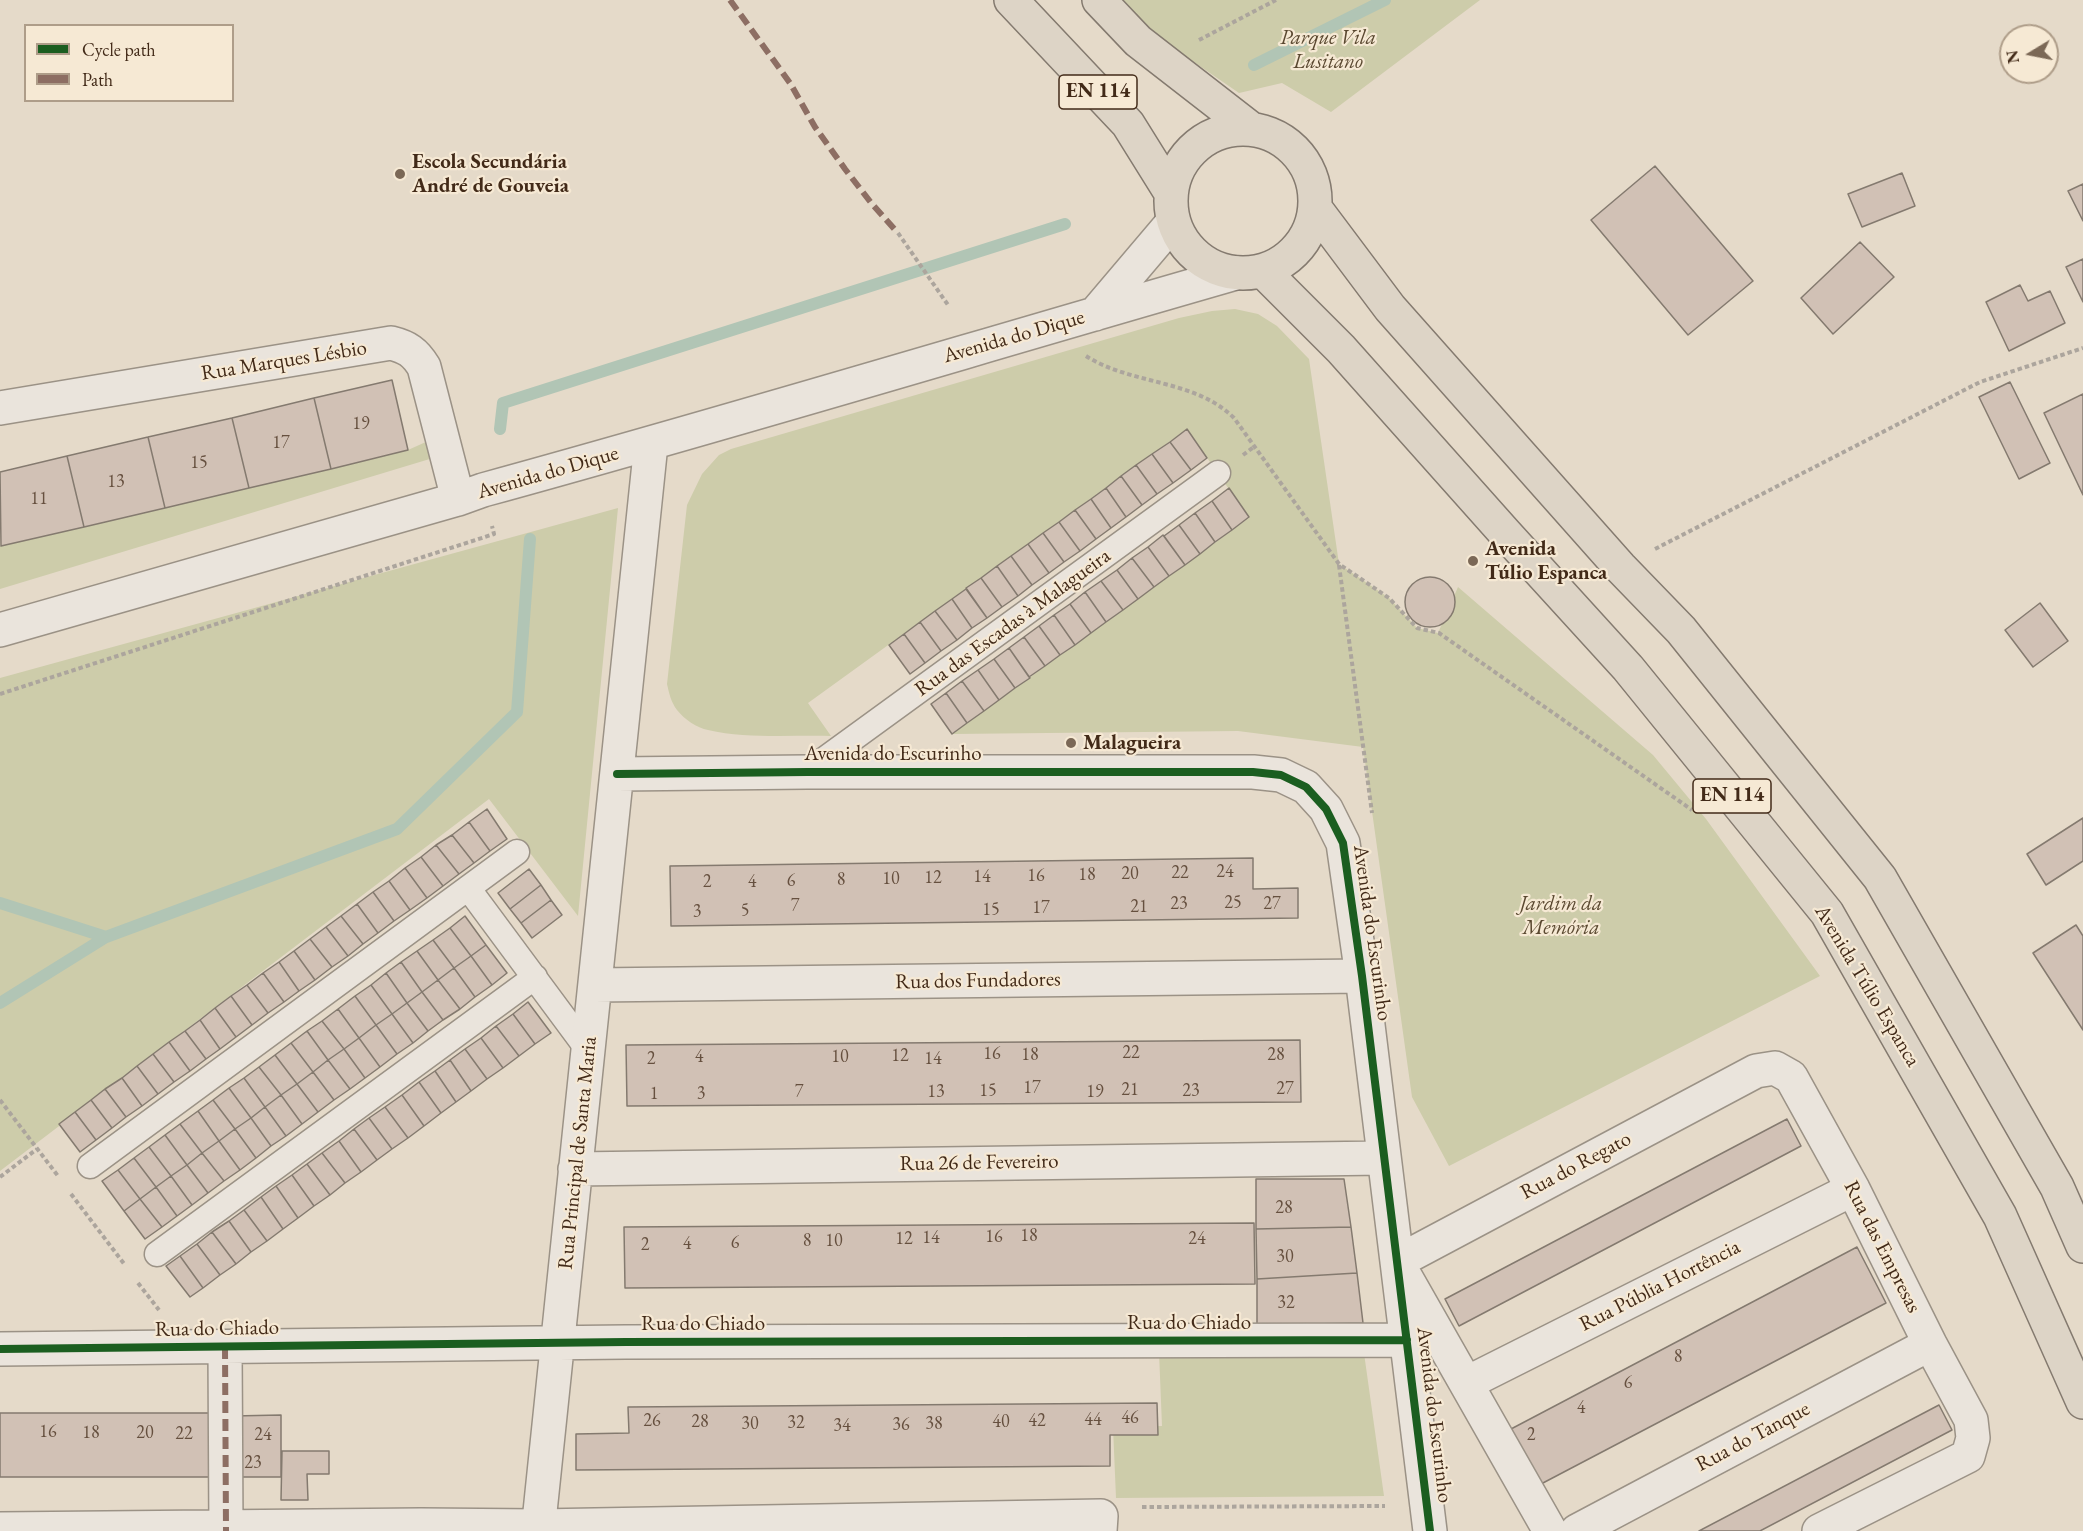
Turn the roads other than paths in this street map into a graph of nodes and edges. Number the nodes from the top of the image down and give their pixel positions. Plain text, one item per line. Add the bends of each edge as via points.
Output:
1 (1011, 0) edge
2 (1099, 0) edge
3 (1250, 128) junction
4 (1172, 207) junction
5 (1315, 208) junction
6 (1249, 272) junction
7 (1095, 314) junction
8 (0, 408) edge
9 (651, 444) junction
10 (1218, 473) dead end
11 (458, 499) junction
12 (0, 630) edge
13 (807, 772) junction
14 (617, 774) junction
15 (517, 852) dead end
16 (468, 888) junction
17 (1362, 976) junction
18 (535, 977) junction
19 (595, 985) junction
20 (588, 1050) junction
21 (1756, 1071) joint
22 (1383, 1158) junction
23 (90, 1166) dead end
24 (575, 1169) junction
25 (1853, 1189) junction
26 (2083, 1246) edge
27 (157, 1254) dead end
28 (1397, 1262) junction
29 (1407, 1340) junction
30 (558, 1343) junction
31 (1930, 1344) junction
32 (225, 1347) junction
33 (0, 1349) edge
34 (1467, 1383) junction
35 (2083, 1402) edge
36 (1100, 1524) edge
37 (0, 1529) edge
38 (226, 1529) edge
39 (539, 1529) edge
40 (1430, 1531) edge
41 (1550, 1531) edge
42 (1577, 1531) edge
43 (1819, 1531) edge

1 - 4 main road, Avenida Túlio Espanca / EN 114 via 1128,124
2 - 3 main road, EN 114 via 1138,41
3 - 4 main road via 1228,129 1189,152 1177,171
3 - 5 main road via 1272,134 1292,146 1306,164 1314,185
4 - 6 main road, Avenida Túlio Espanca via 1183,241 1197,257 1215,268
4 - 7 street, Avenida do Dique
5 - 6 main road via 1310,229 1299,248 1283,262
5 - 26 main road, EN 114 via 1389,308 1681,630 1880,878 2057,1187
6 - 7 street, Avenida do Dique
6 - 35 main road, Avenida Túlio Espanca / EN 114 via 1341,349 1628,668 1827,913 2000,1216
7 - 9 street, Avenida do Dique
8 - 11 street, Rua Marques Lésbio via 391,343 416,354 424,367
9 - 11 street, Avenida do Dique
9 - 14 street, Rua Principal de Santa Maria
10 - 13 lane, Rua das Escadas à Malagueira
11 - 12 street, Avenida do Dique
13 - 14 street, Avenida do Escurinho
13 - 17 street, Avenida do Escurinho via 1281,775 1306,787 1326,809 1343,843
14 - 19 street, Rua Principal de Santa Maria
15 - 16 lane
16 - 18 lane
16 - 23 lane
17 - 19 street, Rua dos Fundadores
17 - 22 street, Avenida do Escurinho
18 - 20 lane
18 - 27 lane
19 - 20 street, Rua Principal de Santa Maria
20 - 24 street, Rua Principal de Santa Maria
21 - 25 street, Rua das Empresas via 1775,1068 1791,1077
21 - 28 street, Rua do Regato
22 - 24 street, Rua 26 de Fevereiro
22 - 28 street, Avenida do Escurinho
24 - 30 street, Rua Principal de Santa Maria
25 - 31 street, Rua das Empresas
25 - 34 street, Rua Públia Hortência
28 - 29 street, Avenida do Escurinho
28 - 34 street
29 - 30 street, Rua do Chiado
29 - 40 street, Avenida do Escurinho
30 - 32 street, Rua do Chiado
30 - 39 street, Rua Principal de Santa Maria
31 - 42 street, Rua do Tanque
31 - 43 street, Rua das Empresas via 1971,1420 1973,1438 1968,1456
32 - 33 street, Rua do Chiado
32 - 38 street
34 - 41 street
36 - 39 street
37 - 38 street
38 - 39 street

